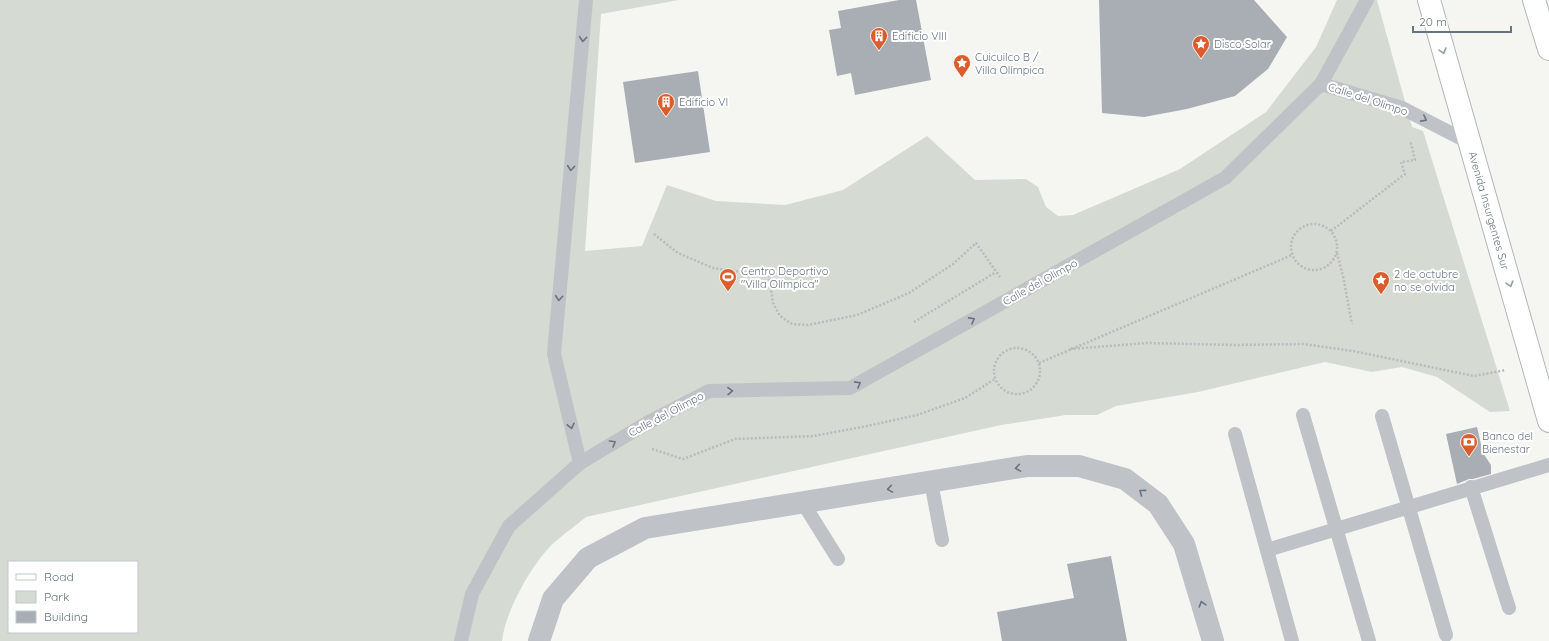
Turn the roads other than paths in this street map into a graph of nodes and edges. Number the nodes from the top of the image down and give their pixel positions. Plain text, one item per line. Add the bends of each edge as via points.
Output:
1 (586, 0) edge
2 (1367, 0) edge
3 (1429, 0) edge
4 (1534, 0) edge
5 (1549, 49) edge
6 (1321, 84) junction
7 (1470, 143) junction
8 (1303, 415) dead end
9 (1382, 416) dead end
10 (1549, 421) edge
11 (1236, 434) dead end
12 (580, 463) junction
13 (1549, 465) edge
14 (931, 482) junction
15 (1471, 487) junction
16 (803, 503) junction
17 (1409, 507) junction
18 (1336, 529) junction
19 (942, 540) dead end
20 (1267, 550) junction
21 (838, 559) dead end
22 (1509, 608) dead end
23 (1446, 635) dead end
24 (461, 641) edge
25 (539, 641) edge
26 (1213, 641) edge
27 (1292, 641) edge
28 (1369, 641) edge

1 -> 12 lane via 554,354
2 - 6 lane
3 -> 7 main road, Avenida Insurgentes Sur
4 - 5 main road
6 -> 7 lane, Calle del Olimpo via 1402,108
12 -> 6 lane, Calle del Olimpo via 647,423 709,391 850,388 1225,178
7 -> 10 main road, Avenida Insurgentes Sur
8 - 18 lane
9 - 17 lane
11 - 20 lane
12 - 24 lane, Calle del Olimpo via 509,526 472,594
13 - 15 lane
14 -> 16 street
14 - 19 lane
26 -> 14 street via 1184,544 1158,504 1125,479 1079,466 1027,466
15 - 17 lane
15 - 22 lane
16 - 21 lane
16 - 25 street via 645,528 595,554 588,558 553,599
17 - 18 lane
17 - 23 lane
18 - 20 lane
18 - 28 lane
20 - 27 lane

